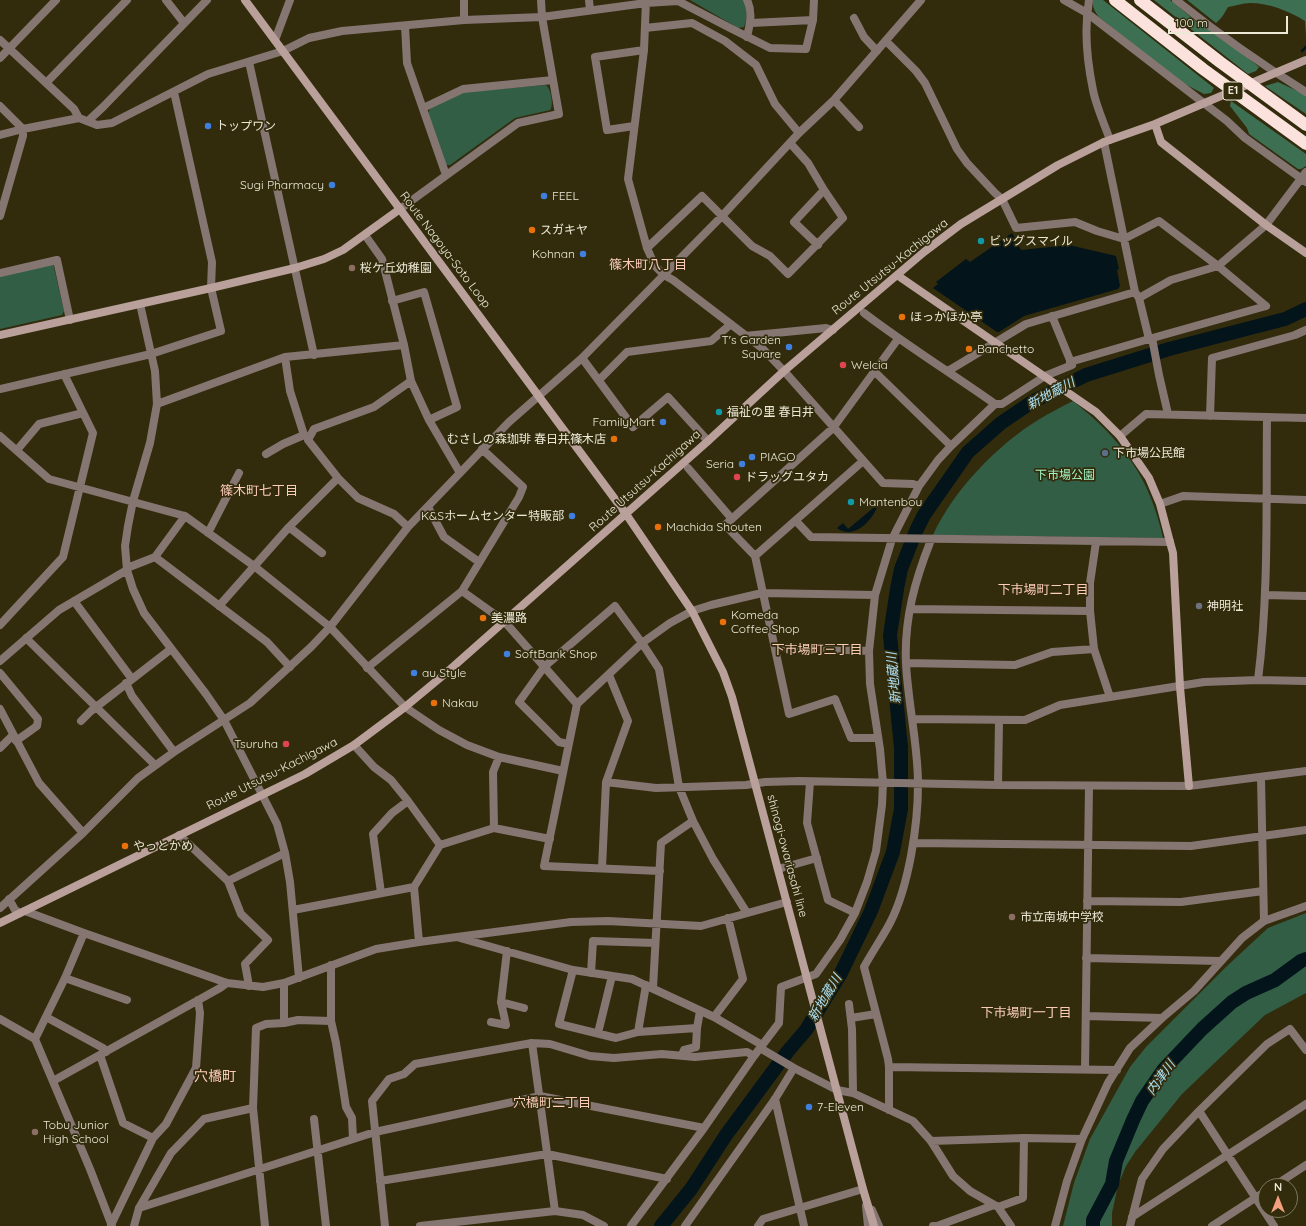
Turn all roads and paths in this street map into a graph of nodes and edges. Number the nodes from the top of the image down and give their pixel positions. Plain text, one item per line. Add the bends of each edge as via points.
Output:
1 (56, 0) edge
2 (127, 0) edge
3 (166, 0) edge
4 (207, 0) edge
5 (245, 0) edge
6 (290, 0) edge
7 (464, 0) edge
8 (541, 0) edge
9 (590, 0) edge
10 (747, 0) edge
11 (814, 0) edge
12 (920, 0) edge
13 (1064, 0) edge
14 (1089, 0) edge
15 (1115, 0) edge
16 (1140, 0) edge
17 (1176, 0) edge
18 (646, 1) edge
19 (590, 10) junction
20 (1087, 13) junction
21 (542, 17) junction
22 (854, 18) dead end
23 (464, 20) junction
24 (813, 20) junction
25 (184, 23) junction
26 (750, 23) junction
27 (405, 26) junction
28 (645, 28) junction
29 (747, 37) junction
30 (0, 40) edge
31 (275, 40) junction
32 (886, 41) junction
33 (9, 48) junction
34 (644, 50) junction
35 (283, 51) junction
36 (877, 51) junction
37 (0, 58) edge
38 (1306, 60) edge
39 (249, 62) junction
40 (1276, 73) junction
41 (553, 80) junction
42 (46, 83) junction
43 (174, 92) junction
44 (1306, 92) edge
45 (834, 100) junction
46 (1204, 103) junction
47 (0, 106) edge
48 (423, 108) junction
49 (79, 118) junction
50 (88, 121) junction
51 (1155, 124) junction
52 (1306, 125) edge
53 (634, 126) junction
54 (860, 127) dead end
55 (23, 129) junction
56 (799, 133) junction
57 (0, 135) edge
58 (1107, 141) junction
59 (790, 143) junction
60 (1306, 144) edge
61 (1306, 172) edge
62 (446, 175) junction
63 (1303, 180) edge
64 (824, 190) junction
65 (1002, 199) junction
66 (400, 209) junction
67 (0, 216) edge
68 (722, 216) junction
69 (1266, 225) junction
70 (365, 235) junction
71 (1124, 239) junction
72 (818, 245) junction
73 (647, 248) junction
74 (1306, 253) edge
75 (1218, 266) junction
76 (296, 268) junction
77 (0, 273) edge
78 (664, 275) junction
79 (897, 275) junction
80 (211, 288) junction
81 (1137, 295) junction
82 (392, 301) junction
83 (140, 304) junction
84 (864, 313) dead end
85 (1052, 316) junction
86 (70, 320) junction
87 (731, 324) junction
88 (833, 330) junction
89 (1306, 330) edge
90 (0, 335) edge
91 (745, 336) junction
92 (1151, 338) junction
93 (898, 339) junction
94 (994, 343) junction
95 (404, 345) junction
96 (151, 354) junction
97 (314, 355) junction
98 (285, 357) junction
99 (582, 358) junction
100 (1070, 362) junction
101 (784, 371) junction
102 (948, 371) junction
103 (875, 372) junction
104 (64, 374) junction
105 (1047, 377) junction
106 (599, 380) junction
107 (411, 382) junction
108 (0, 388) edge
109 (539, 397) junction
110 (157, 404) junction
111 (995, 404) junction
112 (83, 413) junction
113 (1168, 414) junction
114 (1210, 416) junction
115 (1267, 418) junction
116 (1306, 418) edge
117 (429, 420) junction
118 (833, 428) junction
119 (0, 436) edge
120 (306, 436) junction
121 (1120, 436) junction
122 (708, 441) junction
123 (951, 446) junction
124 (482, 449) junction
125 (17, 450) junction
126 (266, 454) dead end
127 (863, 461) junction
128 (688, 468) dead end
129 (239, 473) dead end
130 (460, 473) junction
131 (338, 478) junction
132 (919, 486) junction
133 (80, 487) junction
134 (1266, 498) junction
135 (1306, 500) edge
136 (133, 502) junction
137 (1160, 504) junction
138 (428, 507) junction
139 (626, 514) junction
140 (185, 516) junction
141 (732, 519) junction
142 (796, 520) junction
143 (289, 527) junction
144 (408, 527) junction
145 (208, 534) junction
146 (895, 539) junction
147 (929, 540) junction
148 (1096, 542) junction
149 (1170, 542) junction
150 (322, 553) dead end
151 (755, 556) junction
152 (155, 557) junction
153 (479, 562) junction
154 (254, 566) junction
155 (127, 569) junction
156 (462, 591) junction
157 (762, 593) junction
158 (875, 595) junction
159 (1266, 595) junction
160 (1306, 596) edge
161 (74, 601) junction
162 (219, 606) junction
163 (910, 609) junction
164 (1090, 610) junction
165 (692, 611) junction
166 (504, 620) junction
167 (0, 625) edge
168 (330, 627) junction
169 (26, 638) junction
170 (642, 643) junction
171 (775, 647) junction
172 (1094, 649) junction
173 (171, 650) junction
174 (869, 651) junction
175 (0, 661) edge
176 (906, 663) junction
177 (290, 667) junction
178 (544, 667) junction
179 (367, 668) junction
180 (0, 673) edge
181 (609, 675) junction
182 (1258, 680) junction
183 (129, 681) junction
184 (1306, 681) edge
185 (1180, 687) junction
186 (1110, 697) junction
187 (577, 704) junction
188 (96, 707) junction
189 (405, 707) junction
190 (0, 709) edge
191 (912, 719) junction
192 (224, 720) junction
193 (81, 721) dead end
194 (999, 721) junction
195 (15, 738) junction
196 (878, 738) junction
197 (568, 744) junction
198 (354, 745) junction
199 (0, 748) edge
200 (174, 752) junction
201 (500, 757) junction
202 (155, 765) junction
203 (562, 771) junction
204 (1306, 771) edge
205 (1261, 778) junction
206 (606, 782) junction
207 (810, 782) junction
208 (885, 783) junction
209 (755, 784) junction
210 (916, 784) junction
211 (998, 785) junction
212 (1088, 786) junction
213 (1189, 786) junction
214 (679, 787) junction
215 (262, 795) junction
216 (408, 801) junction
217 (693, 821) junction
218 (494, 828) junction
219 (1306, 830) edge
220 (83, 833) junction
221 (179, 835) junction
222 (1262, 836) junction
223 (550, 839) junction
224 (913, 843) junction
225 (1087, 844) junction
226 (440, 845) junction
227 (285, 853) junction
228 (817, 858) junction
229 (602, 868) junction
230 (778, 869) junction
231 (660, 871) junction
232 (228, 881) junction
233 (414, 887) junction
234 (1263, 891) junction
235 (381, 893) junction
236 (10, 899) junction
237 (1087, 901) junction
238 (787, 902) junction
239 (1306, 906) edge
240 (0, 908) edge
241 (293, 910) junction
242 (22, 912) junction
243 (747, 913) junction
244 (855, 913) junction
245 (728, 918) junction
246 (1264, 921) junction
247 (0, 923) edge
248 (657, 924) junction
249 (84, 933) junction
250 (457, 938) junction
251 (419, 942) junction
252 (655, 943) junction
253 (507, 951) junction
254 (1086, 958) junction
255 (1220, 961) junction
256 (331, 965) junction
257 (573, 970) junction
258 (591, 974) junction
259 (612, 976) junction
260 (65, 978) junction
261 (299, 978) junction
262 (807, 981) junction
263 (227, 983) junction
264 (284, 983) junction
265 (249, 986) junction
266 (650, 986) junction
267 (127, 1000) dead end
268 (198, 1000) junction
269 (501, 1002) junction
270 (850, 1004) dead end
271 (524, 1008) dead end
272 (700, 1011) junction
273 (876, 1014) junction
274 (1086, 1016) junction
275 (46, 1017) junction
276 (714, 1017) junction
277 (851, 1018) junction
278 (1162, 1018) junction
279 (0, 1019) edge
280 (331, 1021) junction
281 (491, 1022) dead end
282 (284, 1023) junction
283 (697, 1028) junction
284 (638, 1032) junction
285 (598, 1033) junction
286 (35, 1039) junction
287 (532, 1043) junction
288 (762, 1048) junction
289 (1306, 1050) edge
290 (103, 1053) junction
291 (682, 1055) junction
292 (754, 1056) junction
293 (791, 1066) junction
294 (889, 1068) junction
295 (1085, 1068) junction
296 (1117, 1070) junction
297 (53, 1081) junction
298 (837, 1090) junction
299 (853, 1093) junction
300 (540, 1096) junction
301 (775, 1099) junction
302 (1306, 1104) edge
303 (253, 1108) junction
304 (890, 1110) junction
305 (1199, 1111) junction
306 (314, 1119) dead end
307 (704, 1128) junction
308 (375, 1132) junction
309 (153, 1138) junction
310 (1024, 1138) junction
311 (353, 1139) junction
312 (1082, 1139) junction
313 (931, 1141) junction
314 (318, 1150) junction
315 (547, 1154) junction
316 (1228, 1155) junction
317 (1306, 1165) edge
318 (260, 1169) junction
319 (1286, 1178) edge
320 (667, 1179) junction
321 (380, 1181) junction
322 (863, 1189) junction
323 (1256, 1198) junction
324 (866, 1199) junction
325 (996, 1206) junction
326 (139, 1208) junction
327 (800, 1208) junction
328 (555, 1211) junction
329 (1132, 1217) junction
330 (111, 1226) edge
331 (134, 1226) edge
332 (265, 1226) edge
333 (326, 1226) edge
334 (386, 1226) edge
335 (420, 1226) edge
336 (604, 1226) edge
337 (631, 1226) edge
338 (685, 1226) edge
339 (758, 1226) edge
340 (804, 1226) edge
341 (868, 1226) edge
342 (874, 1226) edge
343 (880, 1226) edge
344 (933, 1226) edge
345 (937, 1226) edge
346 (1011, 1226) edge
347 (1056, 1226) edge
348 (1130, 1226) edge
349 (1212, 1226) edge
350 (1274, 1226) edge

1 - 33 street
2 - 42 street
3 - 25 street
4 - 25 street
5 - 31 main road, Route Nagoya-Soto Loop
6 - 31 street
7 - 23 street
8 - 21 street
9 - 19 street
10 - 26 street via 750,7
11 - 24 street
12 - 32 street
13 - 20 street
14 - 20 street
15 - 60 highway, E1 via 1203,69
16 - 52 highway, E1
17 - 40 street
18 - 19 street
18 - 28 street
18 - 29 street via 678,1
19 - 21 street
20 - 46 street
20 - 58 street via 1093,91
21 - 23 street
21 - 41 street
22 - 36 street via 864,36
23 - 27 street
24 - 26 street
24 - 29 street via 806,49 770,48
25 - 50 street
26 - 29 street
27 - 35 street via 342,31 309,38
27 - 48 street via 407,63
28 - 34 street
28 - 56 street via 692,23 725,41 756,66 775,104
30 - 33 street
31 - 35 main road, Route Nagoya-Soto Loop
32 - 36 street
32 - 65 street via 925,83 957,149 967,163
33 - 37 street
33 - 42 street
34 - 53 street
34 - 53 street via 595,57 607,130
35 - 39 street
35 - 66 main road, Route Nagoya-Soto Loop
36 - 45 street
38 - 40 main road, Route Utsutsu-Kachigawa
39 - 43 street via 208,74
39 - 76 street
40 - 44 street
40 - 46 main road, Route Utsutsu-Kachigawa
41 - 48 street via 463,89
41 - 62 street via 559,114 518,123
42 - 49 street via 74,109
43 - 50 street via 112,123 97,125
43 - 80 street via 212,262
45 - 54 street
45 - 56 street
46 - 51 main road, Route Utsutsu-Kachigawa
46 - 63 street via 1244,138
47 - 55 street
48 - 62 street
49 - 50 street
49 - 55 street
51 - 58 main road, Route Utsutsu-Kachigawa
51 - 69 main road via 1161,142
53 - 73 street via 628,180
55 - 57 street
55 - 67 street via 24,136
56 - 59 street
58 - 65 main road, Route Utsutsu-Kachigawa via 1058,165
58 - 71 street
59 - 64 street via 808,163
59 - 68 street
61 - 63 street
62 - 66 street
63 - 69 street
64 - 72 street via 843,218
64 - 72 street via 794,222
65 - 71 street via 1016,228 1075,222
65 - 79 main road, Route Utsutsu-Kachigawa via 961,224
66 - 70 main road
66 - 109 main road, Route Nagoya-Soto Loop
68 - 72 street via 752,246 770,256 788,274
68 - 73 street via 702,196
68 - 78 street
69 - 74 main road
69 - 75 street
70 - 76 main road via 343,250
70 - 82 street via 382,259
71 - 75 street via 1159,221
71 - 81 street
73 - 78 street via 655,266
75 - 81 street via 1170,280
75 - 92 street via 1266,306
76 - 80 main road
76 - 97 street
77 - 86 street via 57,260
78 - 87 street
78 - 99 street
79 - 88 main road, Route Utsutsu-Kachigawa
79 - 94 main road
80 - 83 main road
80 - 96 street via 221,331
81 - 85 street
81 - 92 street
82 - 95 street
82 - 117 street via 424,292 457,408
83 - 86 main road
83 - 96 street
84 - 93 street
85 - 94 street via 1026,324
85 - 100 street
86 - 90 main road
87 - 91 street
87 - 106 street via 711,341 627,352
88 - 91 street via 826,328
88 - 101 main road, Route Utsutsu-Kachigawa
89 - 114 street via 1212,358
91 - 101 street via 762,348
92 - 100 street
92 - 113 street
93 - 102 street
93 - 103 street
94 - 102 street
94 - 105 main road
95 - 97 street
95 - 107 street
96 - 104 street
96 - 110 street
97 - 98 street
98 - 110 street
98 - 120 street via 290,390
99 - 106 street
99 - 109 street
100 - 105 street via 1072,365
101 - 118 street
101 - 122 main road, Route Utsutsu-Kachigawa
102 - 111 street
103 - 118 street
103 - 123 street
104 - 108 street
104 - 112 street
105 - 111 street via 1002,404
105 - 121 main road via 1096,412
106 - 122 street via 634,427 668,397
107 - 117 street
107 - 120 street via 374,407 314,429
109 - 124 street
109 - 139 main road, Route Nagoya-Soto Loop
110 - 136 street via 150,443
111 - 123 street
112 - 125 street via 39,424
112 - 133 street via 93,433
113 - 114 street
113 - 121 street via 1146,414
114 - 115 street
115 - 116 street
115 - 134 street
117 - 130 street
118 - 127 street
118 - 141 street
119 - 125 street
120 - 126 street via 283,444
120 - 131 street
121 - 137 main road via 1149,478
122 - 139 main road, Route Utsutsu-Kachigawa
123 - 132 street
124 - 130 street
124 - 153 street via 523,487
125 - 133 street via 49,479
127 - 132 street via 883,483
127 - 142 street
128 - 141 street
129 - 145 street
130 - 138 street
131 - 143 street
131 - 144 street via 358,498 394,514
132 - 146 street
133 - 136 street
133 - 167 street via 63,557
134 - 135 street
134 - 137 street via 1183,496
134 - 159 street
136 - 140 street
136 - 155 street via 125,546
137 - 149 main road
138 - 144 street
138 - 153 street via 444,537
139 - 165 main road, shinogi-owariasahi line
139 - 166 main road, Route Utsutsu-Kachigawa
140 - 145 street
140 - 152 street
141 - 151 street via 725,525
142 - 146 street via 811,537
142 - 151 street
143 - 150 street
143 - 154 street
144 - 168 street
145 - 154 street
146 - 147 street
146 - 158 street
147 - 148 street
147 - 163 street
148 - 149 street
148 - 164 street via 1090,583
149 - 185 main road via 1173,553
151 - 157 street
152 - 155 street
152 - 162 street
153 - 156 street
154 - 162 street
154 - 168 street
155 - 161 street
155 - 173 street via 144,613
156 - 166 street
156 - 179 street
157 - 158 street
157 - 165 street
157 - 171 street
158 - 174 street
159 - 160 street
159 - 182 street
161 - 169 street via 59,610
161 - 183 street
162 - 177 street via 267,642
163 - 164 street
163 - 176 street
164 - 172 street
165 - 170 street
165 - 209 main road, shinogi-owariasahi line via 730,690
166 - 178 street
166 - 189 main road, Route Utsutsu-Kachigawa
168 - 177 street
168 - 179 street
169 - 175 street
169 - 188 street
170 - 178 street via 615,606
170 - 181 street
170 - 214 street via 659,669
171 - 174 street
171 - 196 street via 789,714 835,699 851,738
172 - 176 street via 1052,652 1015,665
172 - 186 street
173 - 183 street
173 - 192 street
174 - 196 street via 870,684
176 - 191 street
177 - 192 street via 250,703
178 - 187 street
178 - 197 street via 519,702 559,742
179 - 189 street
180 - 195 street via 38,719 37,726
181 - 187 street
181 - 206 street via 628,721
182 - 184 street
182 - 185 street via 1204,682
183 - 188 street
183 - 200 street via 132,696
185 - 186 street
185 - 213 main road
186 - 194 street via 1060,705 1025,720
187 - 197 street
188 - 193 street
188 - 202 street
189 - 198 main road, Route Utsutsu-Kachigawa
189 - 201 street via 439,730
190 - 195 street
191 - 194 street
191 - 210 street via 916,747
192 - 200 street
192 - 215 street
194 - 211 street
195 - 199 street
195 - 220 street via 39,783
196 - 208 street
197 - 203 street
198 - 215 main road, Route Utsutsu-Kachigawa via 305,774
198 - 216 street
200 - 202 street
201 - 203 street
201 - 218 street via 493,772
202 - 220 street via 138,778
203 - 223 street
204 - 205 street
205 - 213 street
205 - 222 street
206 - 214 street via 656,788
206 - 229 street
207 - 208 street
207 - 209 street
207 - 228 street via 807,823
208 - 210 street
208 - 244 street via 876,851
209 - 214 street
209 - 230 main road, shinogi-owariasahi line
210 - 211 street
210 - 224 street via 917,810
211 - 212 street
212 - 213 street
212 - 225 street
214 - 217 street
215 - 221 main road, Route Utsutsu-Kachigawa
215 - 227 street via 276,824
216 - 226 street
216 - 235 street via 392,813 373,834
217 - 231 street via 661,843
217 - 243 street
218 - 223 street
218 - 226 street
219 - 222 street
220 - 236 street
221 - 232 street
221 - 242 main road, Route Utsutsu-Kachigawa
222 - 225 street via 1191,846
222 - 234 street
223 - 229 street via 544,866
224 - 225 street
224 - 273 street via 910,865 893,916 864,967
225 - 237 street
226 - 233 street
227 - 232 street
227 - 241 street
228 - 230 street
228 - 244 street via 828,900
229 - 231 street
230 - 238 main road, shinogi-owariasahi line
231 - 248 street
232 - 265 street via 241,914 268,940 245,964
233 - 235 street
233 - 251 street
234 - 237 street via 1182,902
234 - 246 street
235 - 241 street
236 - 240 street
236 - 242 street via 15,910
237 - 254 street
238 - 243 street
238 - 262 main road, shinogi-owariasahi line
239 - 246 street
241 - 261 street
242 - 247 main road, Route Utsutsu-Kachigawa
242 - 249 street
243 - 245 street
244 - 262 street via 840,940 816,974
245 - 248 street via 702,926
245 - 276 street via 743,979
246 - 255 street via 1242,938
248 - 250 street via 570,922
248 - 252 street
249 - 260 street
249 - 263 street
250 - 251 street
250 - 253 street
251 - 256 street via 376,949
252 - 258 street via 593,941
252 - 266 street
253 - 257 street
253 - 269 street
254 - 255 street
254 - 274 street
255 - 278 street via 1194,991
256 - 261 street
256 - 280 street
257 - 258 street
257 - 285 street via 559,1024
258 - 259 street
259 - 266 street via 632,979
259 - 285 street
260 - 267 street
260 - 275 street
261 - 264 street
262 - 288 street via 781,987 779,1023
262 - 298 main road, shinogi-owariasahi line
263 - 265 street
263 - 268 street
264 - 265 street via 263,987
264 - 282 street
266 - 272 street
266 - 284 street
268 - 290 street
268 - 309 street via 200,1013 196,1068 166,1124
269 - 271 street
269 - 281 street via 506,1025
270 - 277 street
272 - 276 street
272 - 283 street
273 - 277 street
273 - 294 street
274 - 278 street
274 - 295 street
275 - 286 street
275 - 290 street via 103,1048
276 - 288 street
277 - 299 street
278 - 296 street via 1130,1048
279 - 286 street
280 - 282 street via 298,1020
280 - 311 street via 346,1107 352,1118
282 - 303 street via 266,1024 256,1028
283 - 284 street
283 - 291 street via 696,1047 684,1050
284 - 285 street via 616,1038
286 - 297 street
287 - 291 street via 550,1044 590,1056 614,1058
287 - 300 street
287 - 308 street via 415,1064 404,1074 389,1079 372,1101
288 - 292 street
288 - 293 street
289 - 305 street via 1290,1029 1267,1044
290 - 297 street
290 - 309 street via 123,1123
291 - 292 street via 747,1052
292 - 307 street
293 - 298 street
293 - 301 street
294 - 295 street
294 - 304 street
295 - 296 street
296 - 312 street via 1108,1083
297 - 330 street
298 - 299 street
298 - 322 main road, shinogi-owariasahi line
299 - 304 street
300 - 307 street
300 - 308 street
300 - 315 street
301 - 327 street
301 - 338 street
302 - 316 street
303 - 318 street
303 - 326 street via 204,1119 171,1153
304 - 313 street via 913,1121
305 - 316 street
305 - 329 street via 1163,1149 1142,1179
306 - 314 street
307 - 320 street
308 - 311 street
308 - 321 street
309 - 330 street
310 - 312 street
310 - 313 street
310 - 325 street via 1024,1198
311 - 314 street
312 - 347 street via 1067,1181
313 - 325 street via 953,1176 970,1192
314 - 318 street
314 - 333 street
315 - 320 street
315 - 321 street
315 - 328 street
316 - 323 street
316 - 329 street
317 - 319 street
318 - 326 street
318 - 332 street
320 - 337 street
321 - 334 street
322 - 324 main road, shinogi-owariasahi line
322 - 327 street
323 - 349 street
323 - 350 street
324 - 341 street
324 - 342 main road, shinogi-owariasahi line
324 - 343 street
325 - 345 street
325 - 346 street
326 - 331 street
327 - 339 street via 763,1219
327 - 340 street
328 - 335 street
328 - 336 street via 583,1215
329 - 348 street
344 - 345 street

